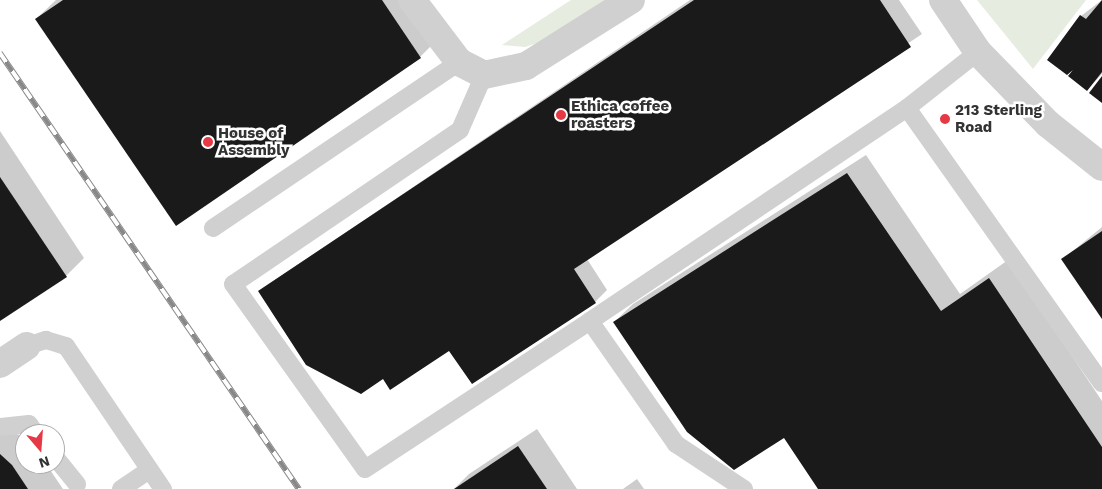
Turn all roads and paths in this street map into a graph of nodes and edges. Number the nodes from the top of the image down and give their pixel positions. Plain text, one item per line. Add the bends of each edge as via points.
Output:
1 (412, 0) edge
2 (631, 0) edge
3 (943, 0) edge
4 (978, 52) junction
5 (459, 62) junction
6 (484, 75) junction
7 (907, 108) junction
8 (1102, 167) edge
9 (213, 228) dead end
10 (590, 321) junction
11 (27, 346) joint
12 (0, 364) edge
13 (1102, 383) edge
14 (15, 425) edge
15 (0, 427) edge
16 (65, 469) edge
17 (149, 470) junction
18 (77, 484) dead end
19 (121, 489) edge
20 (163, 489) edge
21 (744, 489) edge

1 - 5 street
2 - 6 street via 526,66
3 - 4 street
4 - 7 lane
4 - 8 street via 1048,124
5 - 6 street
5 - 9 lane
6 - 10 lane via 460,130 233,284 365,469
7 - 10 lane
7 - 13 lane
10 - 21 lane via 676,444
11 - 12 street
11 - 17 lane via 46,340 66,346
14 - 15 lane
16 - 18 lane
17 - 19 lane
17 - 20 lane

